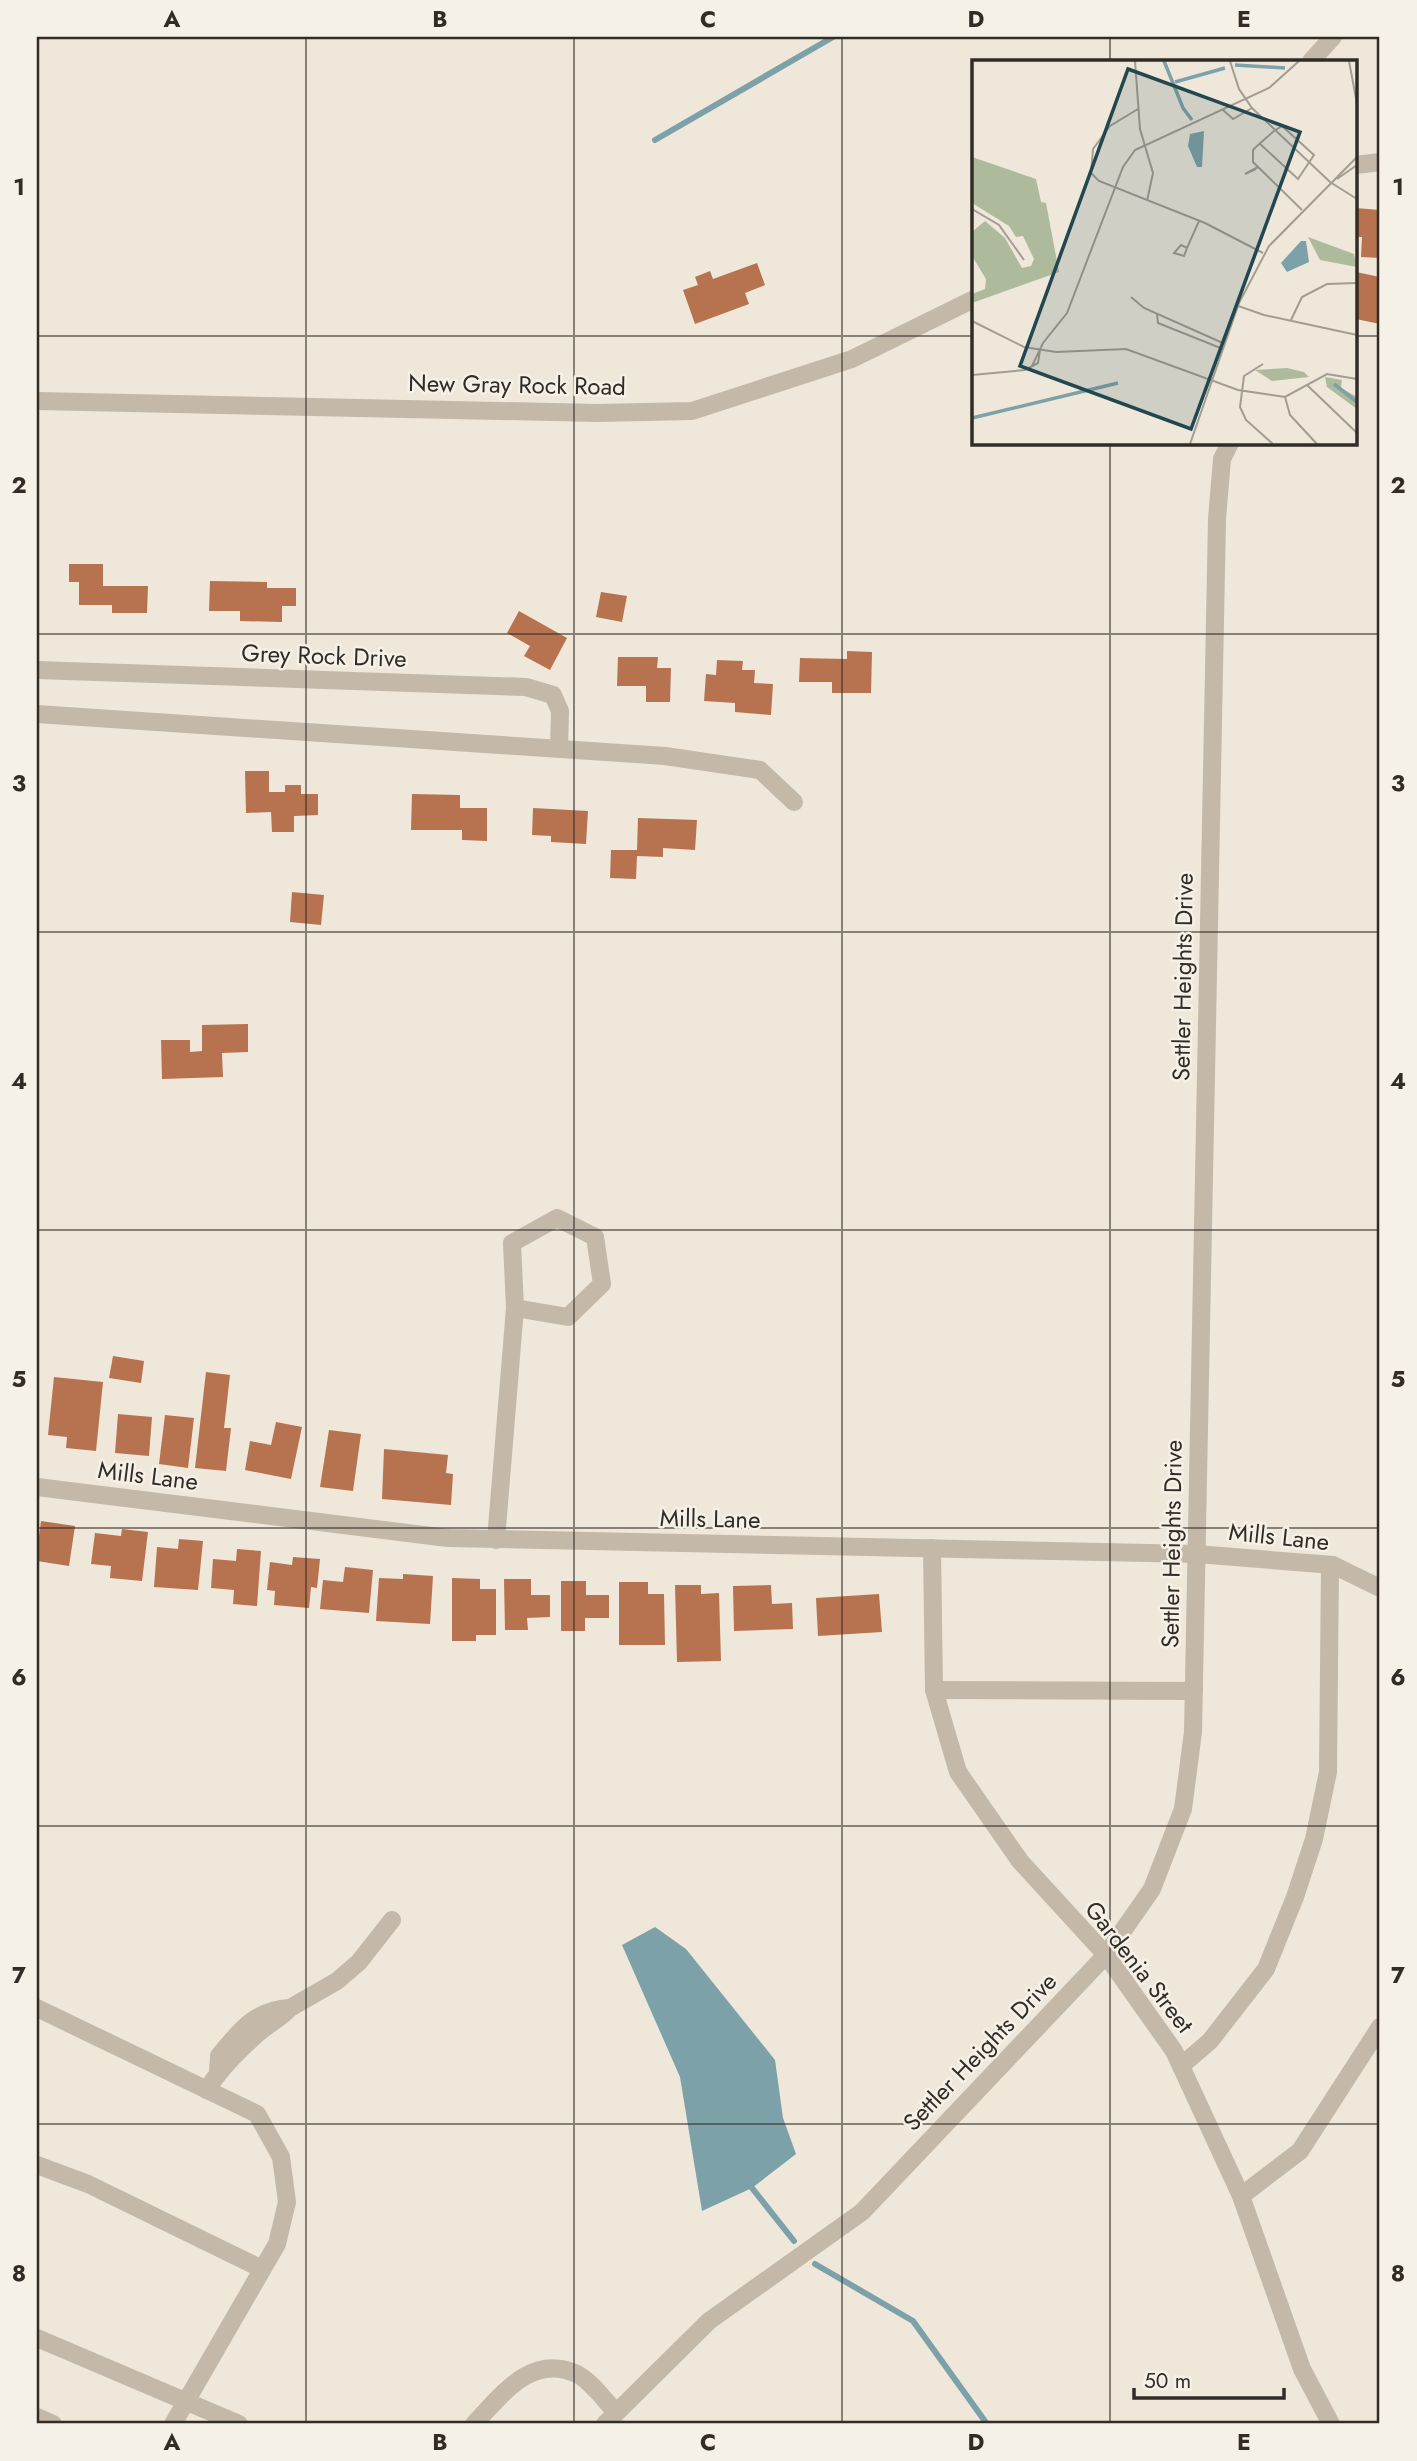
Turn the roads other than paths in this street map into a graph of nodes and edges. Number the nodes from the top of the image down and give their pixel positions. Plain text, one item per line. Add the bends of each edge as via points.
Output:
1 (1332, 37) edge
2 (1312, 60) edge
3 (1334, 60) edge
4 (1380, 162) edge
5 (1358, 165) edge
6 (972, 300) edge
7 (37, 401) edge
8 (1229, 444) edge
9 (37, 670) edge
10 (37, 714) edge
11 (559, 748) junction
12 (794, 802) dead end
13 (515, 1308) junction
14 (37, 1487) edge
15 (496, 1539) junction
16 (932, 1548) junction
17 (1197, 1554) junction
18 (1330, 1565) junction
19 (1380, 1588) edge
20 (934, 1690) junction
21 (1194, 1690) junction
22 (392, 1920) dead end
23 (1106, 1955) junction
24 (37, 2008) edge
25 (1380, 2027) edge
26 (1181, 2066) junction
27 (207, 2090) junction
28 (37, 2165) edge
29 (1241, 2196) junction
30 (262, 2269) junction
31 (37, 2338) edge
32 (187, 2401) junction
33 (37, 2417) edge
34 (610, 2418) edge
35 (53, 2424) edge
36 (173, 2424) edge
37 (239, 2424) edge
38 (474, 2424) edge
39 (1331, 2424) edge

1 - 2 street
1 - 3 street
4 - 5 street
6 - 7 street, New Gray Rock Road via 852,359 692,411
8 - 17 street, Settler Heights Drive via 1222,458 1217,519
9 - 11 street, Grey Rock Drive via 526,687 553,695 560,711
10 - 11 street
11 - 12 street via 665,755 760,770
13 - 13 street via 568,1317 601,1284 595,1237 557,1218 512,1243
13 - 15 street
14 - 15 street, Mills Lane via 348,1527
15 - 16 street, Mills Lane
16 - 17 street, Mills Lane
16 - 20 street, Gardenia Street
17 - 18 street, Mills Lane
17 - 21 street, Settler Heights Drive
18 - 19 street, Mills Lane
18 - 26 street via 1328,1772 1314,1839 1266,1969 1210,2041
20 - 21 street
20 - 23 street, Gardenia Street via 958,1772 1020,1861
21 - 23 street, Settler Heights Drive via 1183,1809 1152,1889
22 - 27 street via 359,1962 337,1981 290,2008 280,2020 252,2029
23 - 26 street, Gardenia Street
23 - 34 street, Settler Heights Drive via 862,2212 709,2321
24 - 27 street
25 - 29 street via 1300,2151
26 - 29 street, Gardenia Street
27 - 30 street via 257,2114 281,2157 287,2202 276,2244
28 - 30 street via 88,2184
29 - 39 street, Gardenia Street via 1302,2369
30 - 32 street
31 - 32 street
32 - 36 street
32 - 37 street
33 - 35 street
34 - 38 street via 578,2375 548,2367 521,2375

